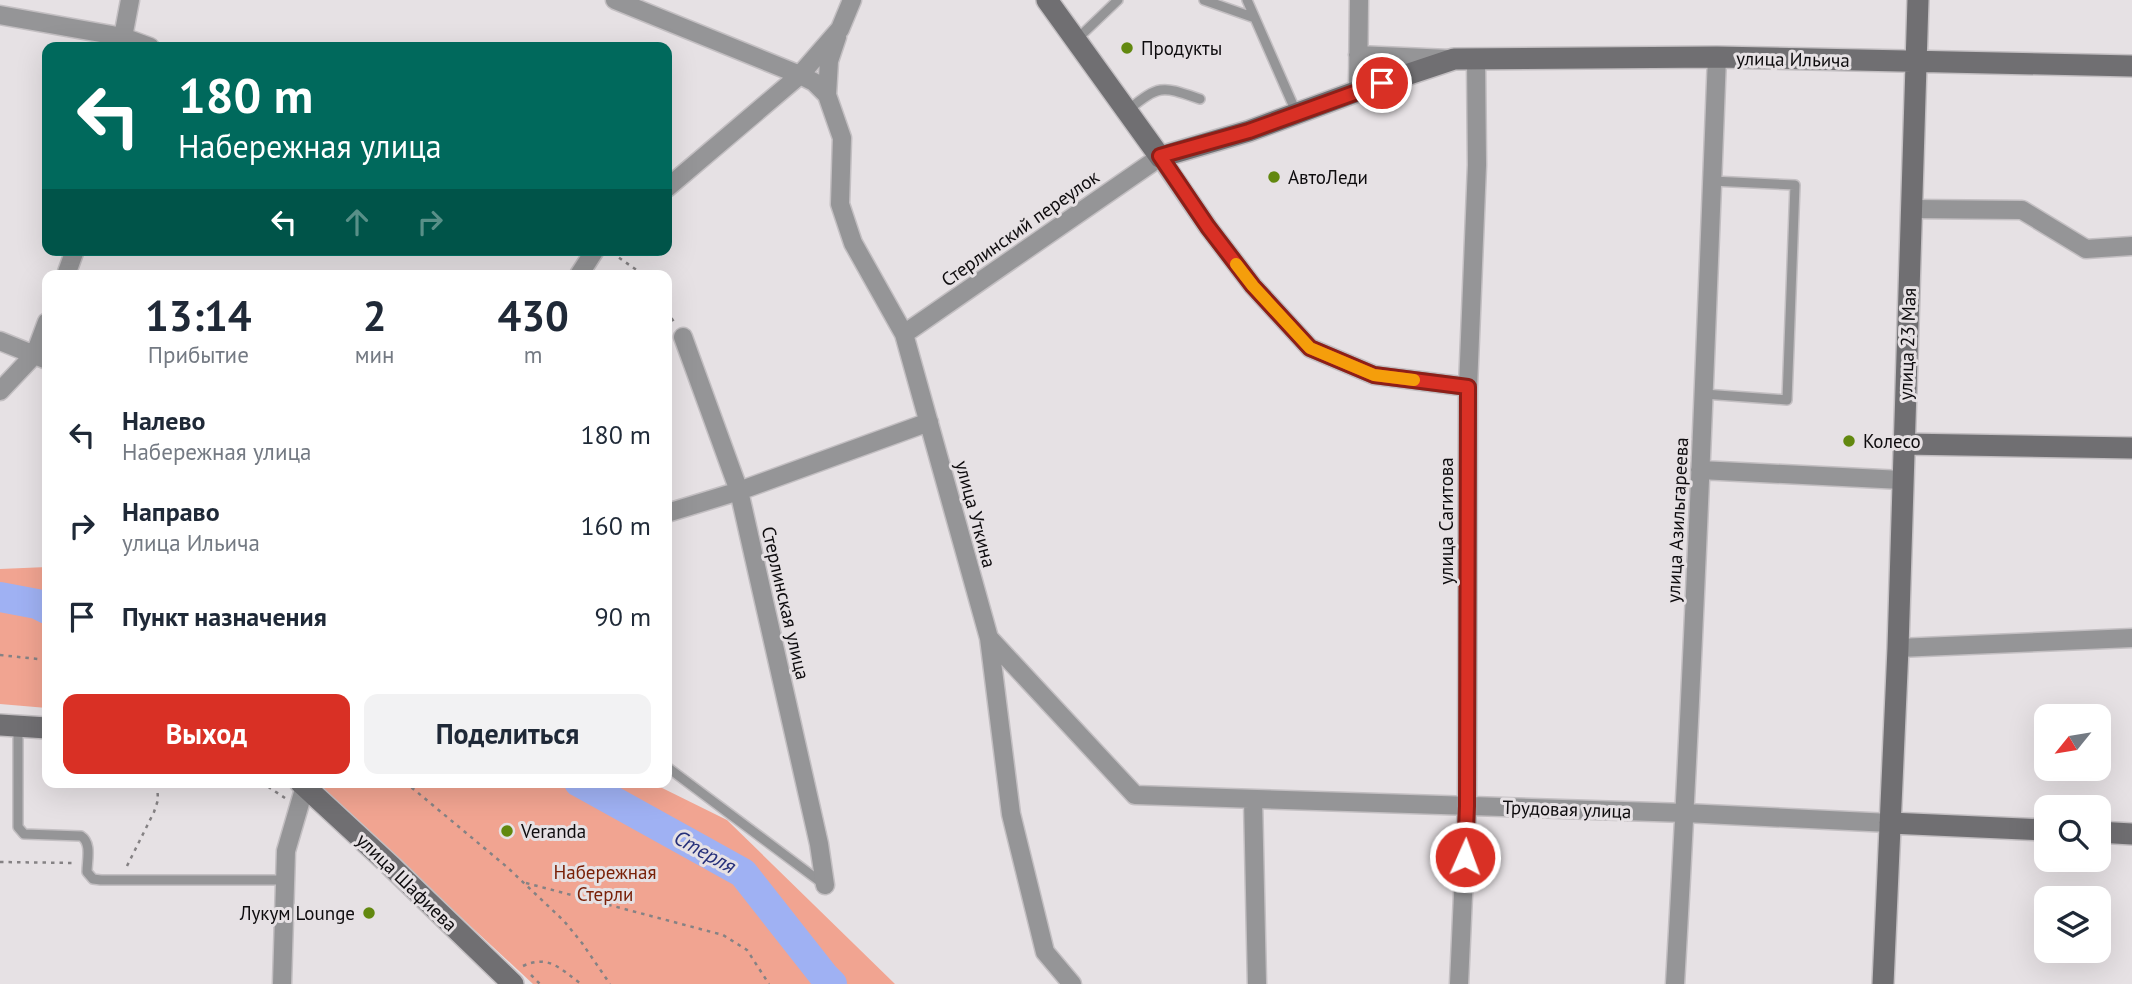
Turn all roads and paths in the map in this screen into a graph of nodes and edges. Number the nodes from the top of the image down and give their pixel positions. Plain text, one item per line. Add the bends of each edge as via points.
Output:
1 (130, 0) edge
2 (615, 0) edge
3 (852, 0) edge
4 (1046, 0) edge
5 (1118, 0) edge
6 (1204, 0) edge
7 (1247, 0) edge
8 (1359, 0) edge
9 (1918, 0) edge
10 (0, 15) edge
11 (1255, 18) junction
12 (840, 29) junction
13 (123, 37) junction
14 (1076, 40) junction
15 (136, 42) edge
16 (1358, 55) junction
17 (1717, 57) junction
18 (1476, 58) junction
19 (1454, 59) junction
20 (1917, 62) junction
21 (2132, 66) edge
22 (800, 75) junction
23 (1358, 91) junction
24 (827, 95) junction
25 (1200, 99) dead end
26 (1127, 111) junction
27 (1297, 114) junction
28 (1160, 156) junction
29 (1712, 181) junction
30 (672, 184) edge
31 (1913, 209) junction
32 (2132, 246) edge
33 (617, 256) edge
34 (637, 270) edge
35 (904, 334) junction
36 (683, 337) dead end
37 (0, 341) edge
38 (41, 357) edge
39 (1468, 387) junction
40 (0, 391) edge
41 (1704, 394) junction
42 (929, 422) junction
43 (1903, 444) junction
44 (2132, 448) edge
45 (1700, 471) junction
46 (1902, 480) junction
47 (739, 491) junction
48 (672, 511) edge
49 (989, 638) junction
50 (2132, 638) edge
51 (1898, 648) junction
52 (0, 655) edge
53 (42, 659) edge
54 (9, 726) edge
55 (42, 728) edge
56 (672, 771) edge
57 (158, 788) edge
58 (302, 788) edge
59 (307, 788) edge
60 (412, 788) edge
61 (1253, 799) junction
62 (1467, 806) junction
63 (1685, 813) junction
64 (1890, 823) junction
65 (2034, 829) edge
66 (2111, 833) edge
67 (2132, 834) edge
68 (0, 862) edge
69 (87, 863) junction
70 (119, 880) junction
71 (285, 880) junction
72 (523, 883) junction
73 (825, 885) joint
74 (511, 982) edge
75 (282, 984) edge
76 (581, 984) edge
77 (610, 984) edge
78 (769, 984) edge
79 (1072, 984) edge
80 (1257, 984) edge
81 (1459, 984) edge
82 (1675, 984) edge
83 (1883, 984) edge

1 - 13 street
2 - 22 street
3 - 12 street
4 - 14 main road
5 - 14 lane
6 - 11 lane
7 - 11 lane
8 - 16 street
9 - 20 main road, улица 23 Мая
10 - 13 street
11 - 27 lane
12 - 22 street
12 - 24 street via 829,61
13 - 15 street
14 - 26 main road
16 - 19 street, улица Ильича
16 - 23 street
17 - 18 main road, улица Ильича
17 - 20 main road, улица Ильича
17 - 29 street, улица Азильгареева
18 - 19 main road, улица Ильича
18 - 39 street, улица Сагитова via 1478,165
19 - 23 main road, улица Ильича
20 - 21 main road, улица Ильича
20 - 31 main road, улица 23 Мая
22 - 24 street
22 - 30 street
23 - 27 main road, улица Ильича
24 - 35 street, улица Уткина via 842,138 841,204 853,243
25 - 26 lane via 1164,88 1154,90
26 - 28 main road
27 - 28 main road, улица Ильича
28 - 35 street, Стерлинский переулок
28 - 39 street via 1253,286 1310,348 1374,375
29 - 41 street, улица Азильгареева
29 - 41 lane via 1795,185 1787,400
31 - 32 street via 2022,210 2086,249
31 - 43 main road, улица 23 Мая
33 - 34 path
35 - 42 street, улица Уткина
36 - 47 street, Стерлинская улица
37 - 38 street
38 - 40 street
39 - 62 street, улица Сагитова
41 - 45 street, улица Азильгареева
42 - 47 street
42 - 49 street, улица Уткина
43 - 44 main road
43 - 46 main road, улица 23 Мая
45 - 46 street
45 - 63 street, улица Азильгареева
46 - 51 main road, улица 23 Мая
47 - 48 street
47 - 73 street, Стерлинская улица via 820,844
49 - 61 street, Трудовая улица via 1135,795
49 - 79 street, улица Уткина via 1011,814 1045,952
50 - 51 street
51 - 64 main road, улица 23 Мая
52 - 53 path
54 - 55 main road
54 - 69 lane via 18,827 24,834 85,838
56 - 73 lane
57 - 70 path via 154,812
58 - 71 street via 286,851
59 - 74 main road, улица Шафиева
60 - 72 path
61 - 62 street, Трудовая улица
61 - 80 street
62 - 63 street, Трудовая улица
62 - 81 street, улица Сагитова
63 - 64 street, Трудовая улица
63 - 82 street, улица Азильгареева
64 - 65 main road, Трудовая улица
64 - 83 main road, улица 23 Мая
66 - 67 main road
68 - 69 path
69 - 70 lane via 93,879
70 - 71 lane
71 - 75 street
72 - 77 path via 564,921
72 - 78 path via 723,935 747,950
74 - 76 path via 522,967 535,960 548,961

